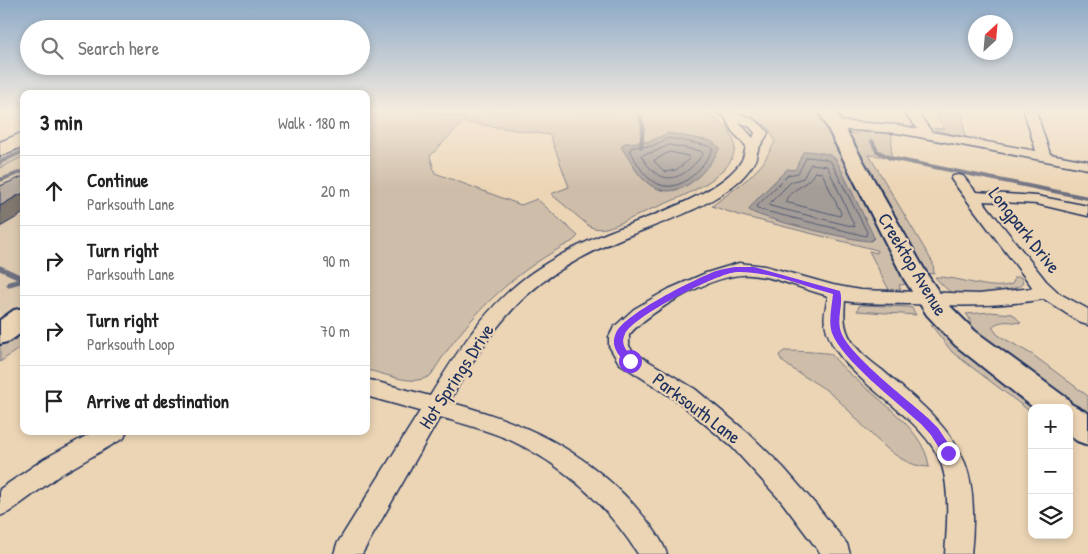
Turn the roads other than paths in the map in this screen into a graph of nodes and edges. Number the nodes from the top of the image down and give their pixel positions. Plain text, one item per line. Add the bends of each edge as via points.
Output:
1 (744, 137) edge
2 (840, 137) edge
3 (941, 137) edge
4 (1038, 137) edge
5 (20, 140) edge
6 (0, 150) edge
7 (1044, 156) junction
8 (1088, 164) edge
9 (958, 179) dead end
10 (971, 196) junction
11 (1088, 211) edge
12 (1046, 292) junction
13 (837, 293) junction
14 (930, 300) junction
15 (1088, 318) edge
16 (20, 320) edge
17 (0, 334) edge
18 (370, 388) edge
19 (1052, 404) edge
20 (434, 406) junction
21 (1073, 420) edge
22 (1088, 431) edge
23 (109, 435) edge
24 (0, 504) edge
25 (347, 554) edge
26 (654, 554) edge
27 (837, 554) edge
28 (958, 554) edge

1 - 20 street, Hot Springs Drive via 753,144 745,166 706,197 585,249 526,286 478,336
2 - 14 street, Creektop Avenue
3 - 7 street
4 - 7 street
5 - 6 highway
7 - 8 street
9 - 10 street, Longpark Drive
10 - 11 street via 1037,200
10 - 12 street, Longpark Drive
12 - 14 street, Parksouth Lane via 999,300
12 - 15 street, Longpark Drive
13 - 14 street, Parksouth Lane
13 - 27 street, Parksouth Lane via 754,270 728,271 647,310 624,327 618,342 626,358 700,405 757,455 792,494
13 - 28 street via 834,322 841,341 854,358 930,426 954,465 958,484
14 - 19 street, Creektop Avenue via 946,322
16 - 17 street
18 - 20 street
20 - 25 street, Hot Springs Drive
20 - 26 street via 514,432 552,452 607,495
21 - 22 street
23 - 24 street via 52,467

